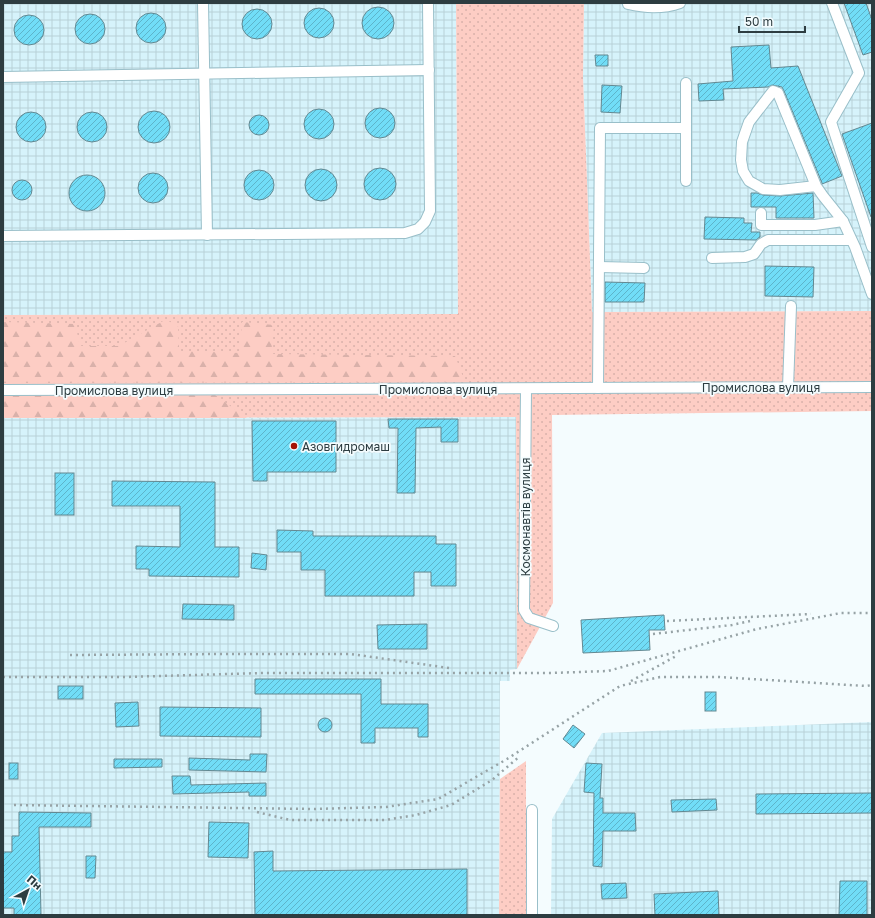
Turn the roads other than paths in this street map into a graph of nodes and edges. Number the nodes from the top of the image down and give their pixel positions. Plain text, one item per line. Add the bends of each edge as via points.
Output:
1 (204, 3) edge
2 (428, 3) edge
3 (680, 3) edge
4 (832, 3) edge
5 (628, 4) edge
6 (429, 70) junction
7 (204, 74) junction
8 (3, 77) edge
9 (686, 83) dead end
10 (686, 128) junction
11 (686, 181) dead end
12 (816, 186) junction
13 (761, 213) dead end
14 (843, 221) junction
15 (207, 235) junction
16 (3, 236) edge
17 (851, 240) junction
18 (872, 247) edge
19 (712, 258) dead end
20 (599, 268) junction
21 (644, 268) dead end
22 (872, 294) edge
23 (791, 306) dead end
24 (788, 387) junction
25 (872, 387) edge
26 (598, 388) junction
27 (526, 389) junction
28 (3, 390) edge
29 (553, 626) dead end
30 (532, 810) dead end
31 (532, 915) edge

1 - 7 street
2 - 6 street
3 - 5 street via 657,8
4 - 18 street via 859,73 831,122
6 - 7 street
6 - 15 street via 430,211 418,229 404,233
7 - 8 street
7 - 15 street
9 - 10 street
10 - 11 street
10 - 20 street via 600,128
12 - 12 street via 778,93 773,91 749,122 742,142 743,171 749,181 763,188 780,190
12 - 14 street
13 - 14 street via 761,225 815,225
14 - 17 street
15 - 16 street
17 - 19 street via 768,240 761,244 754,254 745,257
17 - 22 street
20 - 21 street
20 - 26 street
23 - 24 street
24 - 25 street, Промислова вулиця
24 - 26 street, Промислова вулиця
26 - 27 street, Промислова вулиця
27 - 28 street, Промислова вулиця
27 - 29 street, Космонавтів вулиця via 524,610 528,618
30 - 31 street

